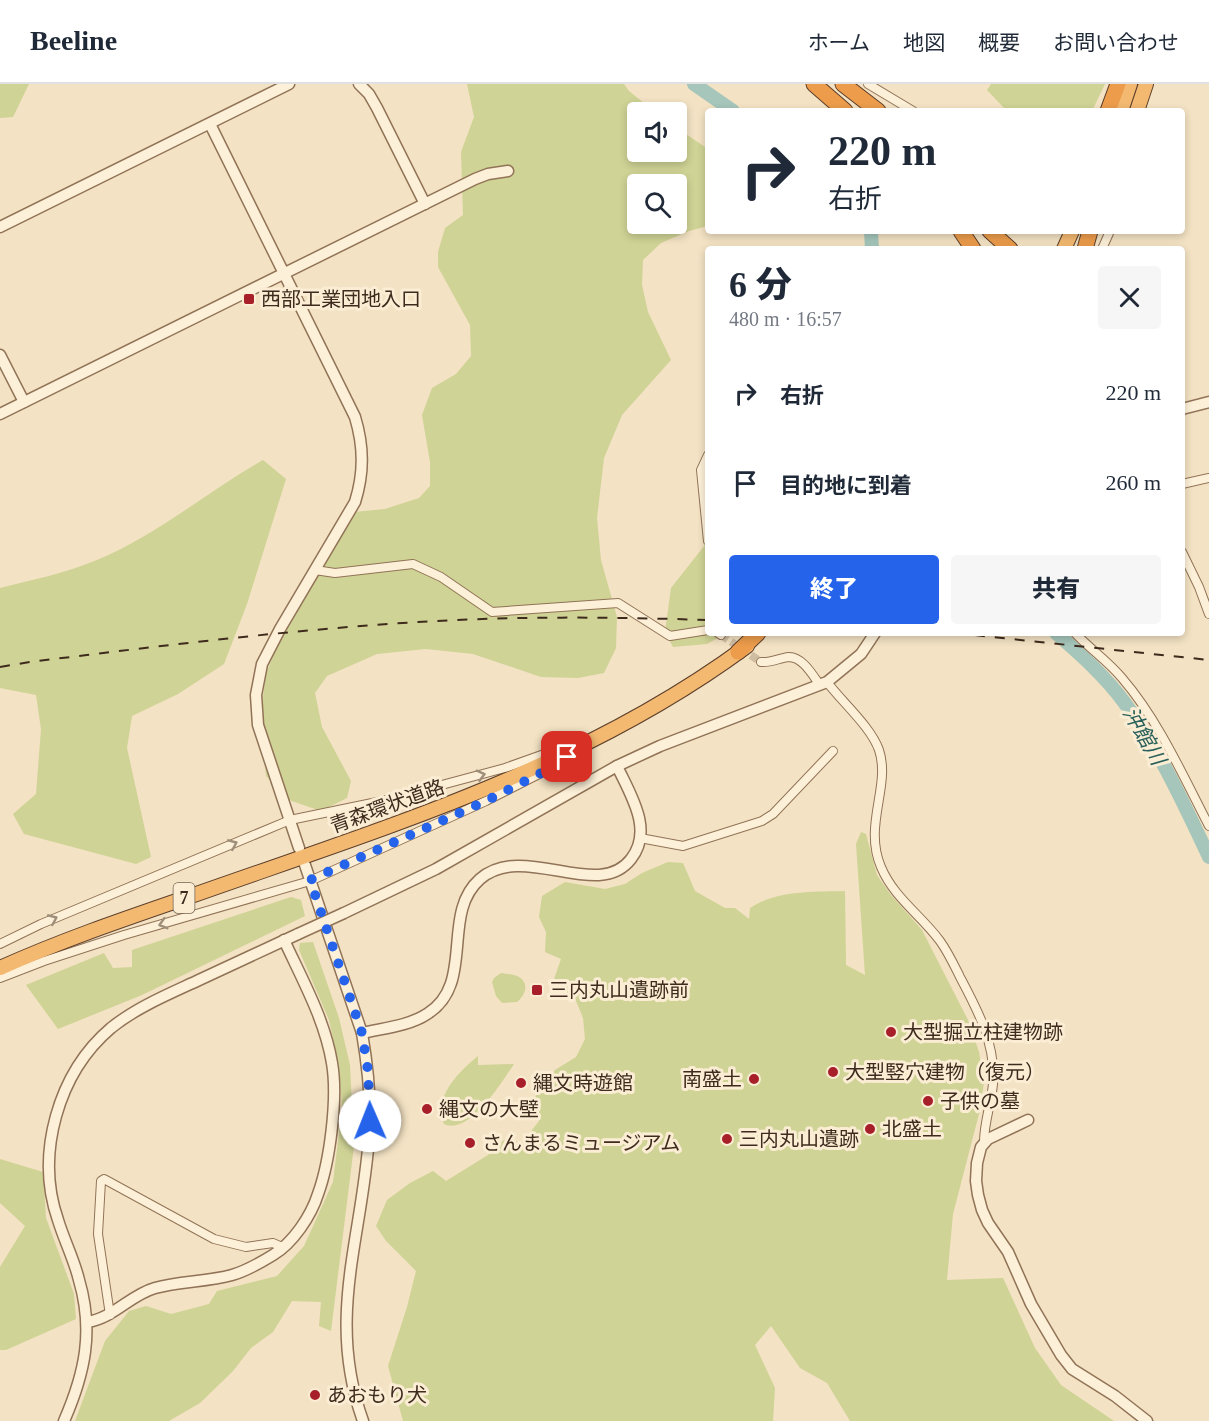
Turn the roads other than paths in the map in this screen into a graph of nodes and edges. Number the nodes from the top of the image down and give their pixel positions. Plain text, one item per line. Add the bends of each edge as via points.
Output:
1 (289, 84) edge
2 (359, 84) edge
3 (814, 84) edge
4 (831, 84) edge
5 (843, 84) edge
6 (868, 84) edge
7 (1119, 84) edge
8 (1130, 84) edge
9 (1146, 84) edge
10 (842, 108) edge
11 (858, 108) edge
12 (874, 108) edge
13 (908, 108) edge
14 (1109, 108) edge
15 (1122, 108) edge
16 (1138, 108) edge
17 (210, 124) junction
18 (508, 171) dead end
19 (425, 204) junction
20 (0, 227) edge
21 (993, 234) edge
22 (1007, 234) edge
23 (1007, 246) edge
24 (1020, 246) edge
25 (284, 274) junction
26 (0, 355) edge
27 (24, 402) junction
28 (1209, 402) edge
29 (1185, 408) edge
30 (0, 414) edge
31 (705, 461) edge
32 (1209, 478) edge
33 (1185, 483) edge
34 (705, 511) edge
35 (1185, 558) edge
36 (315, 570) junction
37 (1209, 614) edge
38 (705, 630) edge
39 (765, 636) edge
40 (873, 636) edge
41 (1079, 636) edge
42 (748, 643) edge
43 (761, 662) tunnel mouth
44 (823, 684) junction
45 (671, 696) junction
46 (582, 747) junction
47 (833, 751) dead end
48 (617, 766) junction
49 (290, 819) junction
50 (1209, 826) edge
51 (640, 838) junction
52 (299, 848) dead end
53 (305, 865) dead end
54 (310, 880) junction
55 (284, 940) junction
56 (0, 944) edge
57 (0, 968) edge
58 (0, 978) edge
59 (362, 1033) junction
60 (1028, 1120) dead end
61 (984, 1142) junction
62 (282, 1247) junction
63 (110, 1315) junction
64 (87, 1322) junction
65 (64, 1421) edge
66 (363, 1421) edge
67 (1147, 1421) edge

1 - 17 street
2 - 19 street via 377,108
3 - 10 highway
4 - 11 highway
5 - 12 highway
6 - 13 street
7 - 14 highway
8 - 15 highway
9 - 16 highway
17 - 20 street
17 - 25 street
18 - 19 street via 488,174
19 - 25 street
21 - 23 highway
22 - 24 highway
25 - 27 street
25 - 36 street via 355,417 363,454 355,502
26 - 27 street
27 - 30 street
28 - 29 street
31 - 34 street via 701,470
32 - 33 street
35 - 37 street
36 - 38 street via 335,573 413,564 441,577 492,612 618,603 670,636
36 - 49 street via 269,648 257,678 258,725
39 - 42 highway
40 - 44 street via 861,654
41 - 50 street via 1104,657 1145,708
42 - 45 highway, 青森環状道路 / 7
43 - 44 street via 799,659
44 - 48 street
44 - 61 street via 864,727 879,750 882,775 874,833 881,867 899,897 941,942 985,1026 993,1083
45 - 46 highway, 青森環状道路 / 7
49 -> 45 street via 382,801 505,768 556,750 648,703
46 - 54 street via 551,768 486,801
46 - 57 highway, 青森環状道路 / 7 via 452,804 134,916
47 - 51 street via 762,821 683,846
48 - 51 street via 639,814
48 - 55 street, bridge via 436,869
49 - 52 street
56 -> 49 street
51 - 59 street via 632,859 609,873 587,874 520,864 487,874 470,890 464,903 454,975 446,997 414,1020
53 - 54 street
54 -> 58 street via 124,935
54 - 59 street
55 - 62 street via 325,1034 334,1091 319,1193 307,1218
55 - 64 street via 135,1011 110,1029 74,1074 52,1127 50,1179 57,1217 79,1278
59 - 66 street via 368,1071 369,1137 346,1311 346,1341
60 - 61 street
61 - 67 street via 977,1163 980,1202 1044,1328 1072,1369
62 - 63 street via 230,1275 154,1288
62 - 63 street via 273,1243 246,1247 214,1239 104,1179 100,1181 98,1234
63 - 64 street
64 - 65 street via 83,1367

